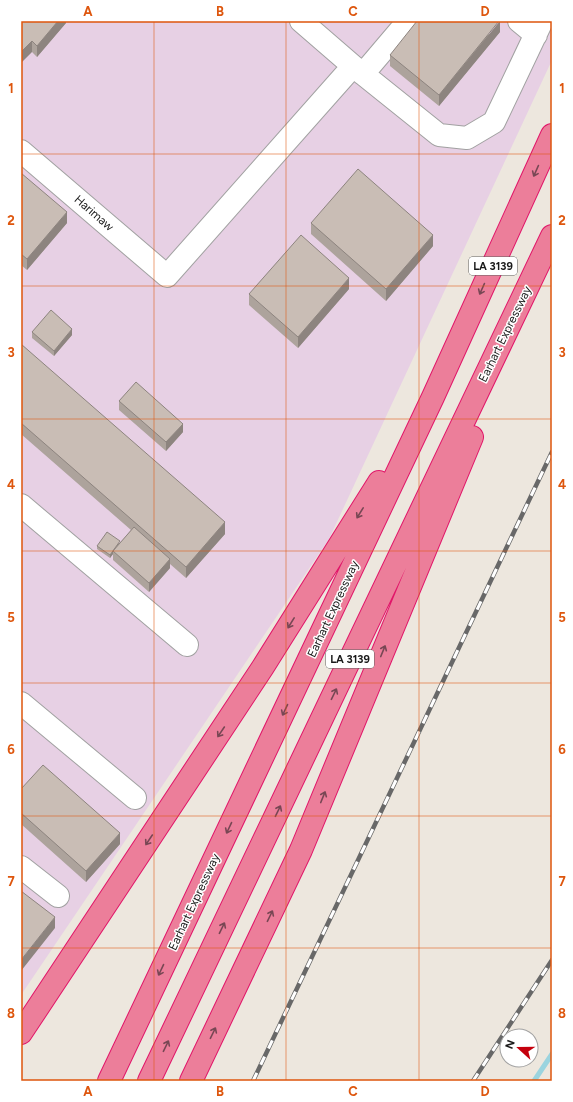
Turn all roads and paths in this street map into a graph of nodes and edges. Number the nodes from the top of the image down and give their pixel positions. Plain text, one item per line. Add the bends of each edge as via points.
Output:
1 (408, 21) edge
2 (519, 21) edge
3 (302, 22) edge
4 (539, 28) edge
5 (358, 70) junction
6 (552, 135) edge
7 (21, 151) edge
8 (552, 236) edge
9 (552, 242) edge
10 (433, 397) junction
11 (21, 505) edge
12 (187, 645) dead end
13 (21, 703) edge
14 (135, 798) dead end
15 (21, 867) edge
16 (58, 896) dead end
17 (21, 1033) edge
18 (109, 1081) edge
19 (149, 1081) edge
20 (190, 1081) edge

1 - 5 street
2 - 4 street
3 - 5 street
4 - 5 street via 494,122 467,138 439,135
5 - 7 street, Harimaw via 167,276
6 -> 10 highway, Earhart Expressway / LA 3139
19 -> 8 highway, Earhart Expressway / LA 3139
20 -> 9 highway via 301,850
10 -> 17 highway via 263,667
10 -> 18 highway, Earhart Expressway / LA 3139
11 - 12 street
13 - 14 street
15 - 16 street

